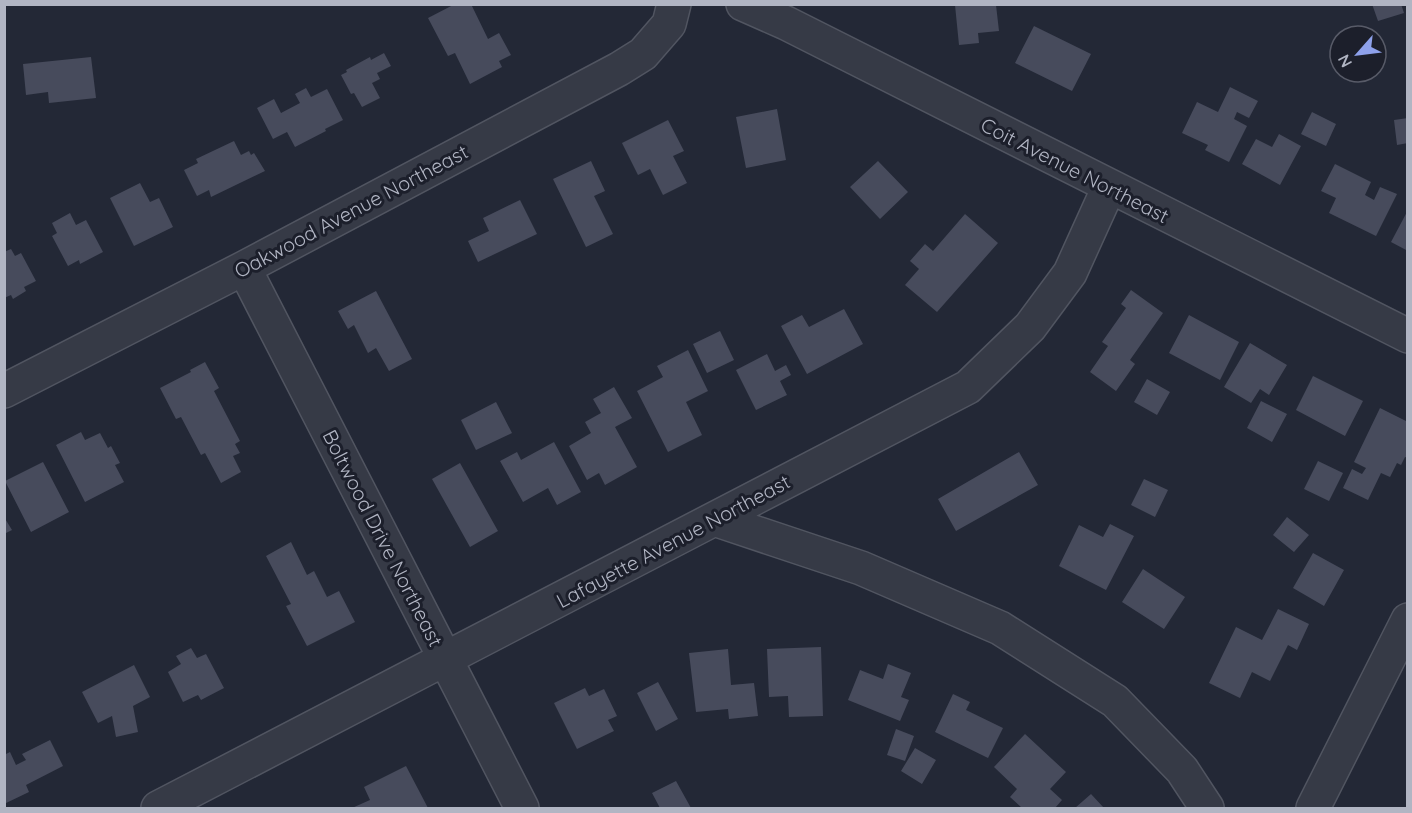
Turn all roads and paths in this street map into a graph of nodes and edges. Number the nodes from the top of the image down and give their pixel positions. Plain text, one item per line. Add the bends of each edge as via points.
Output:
1 (674, 4) edge
2 (743, 4) edge
3 (793, 14) edge
4 (1109, 187) junction
5 (244, 268) junction
6 (1407, 336) edge
7 (4, 391) edge
8 (714, 519) junction
9 (1407, 620) edge
10 (445, 660) junction
11 (158, 808) edge
12 (522, 808) edge
13 (1207, 808) edge
14 (1313, 808) edge

1 - 5 street, Oakwood Avenue Northeast via 669,24 643,54 619,69
2 - 3 street, Coit Avenue Northeast
3 - 4 street, Coit Avenue Northeast
4 - 6 street, Coit Avenue Northeast
4 - 8 street, Lafayette Avenue Northeast via 1070,273 1030,327 968,387
5 - 7 street, Oakwood Avenue Northeast
5 - 10 street, Boltwood Drive Northeast
8 - 10 street, Lafayette Avenue Northeast
8 - 13 street via 861,568 1000,628 1115,701 1182,770
9 - 14 street
10 - 11 street, Lafayette Avenue Northeast
10 - 12 street, Boltwood Drive Northeast

